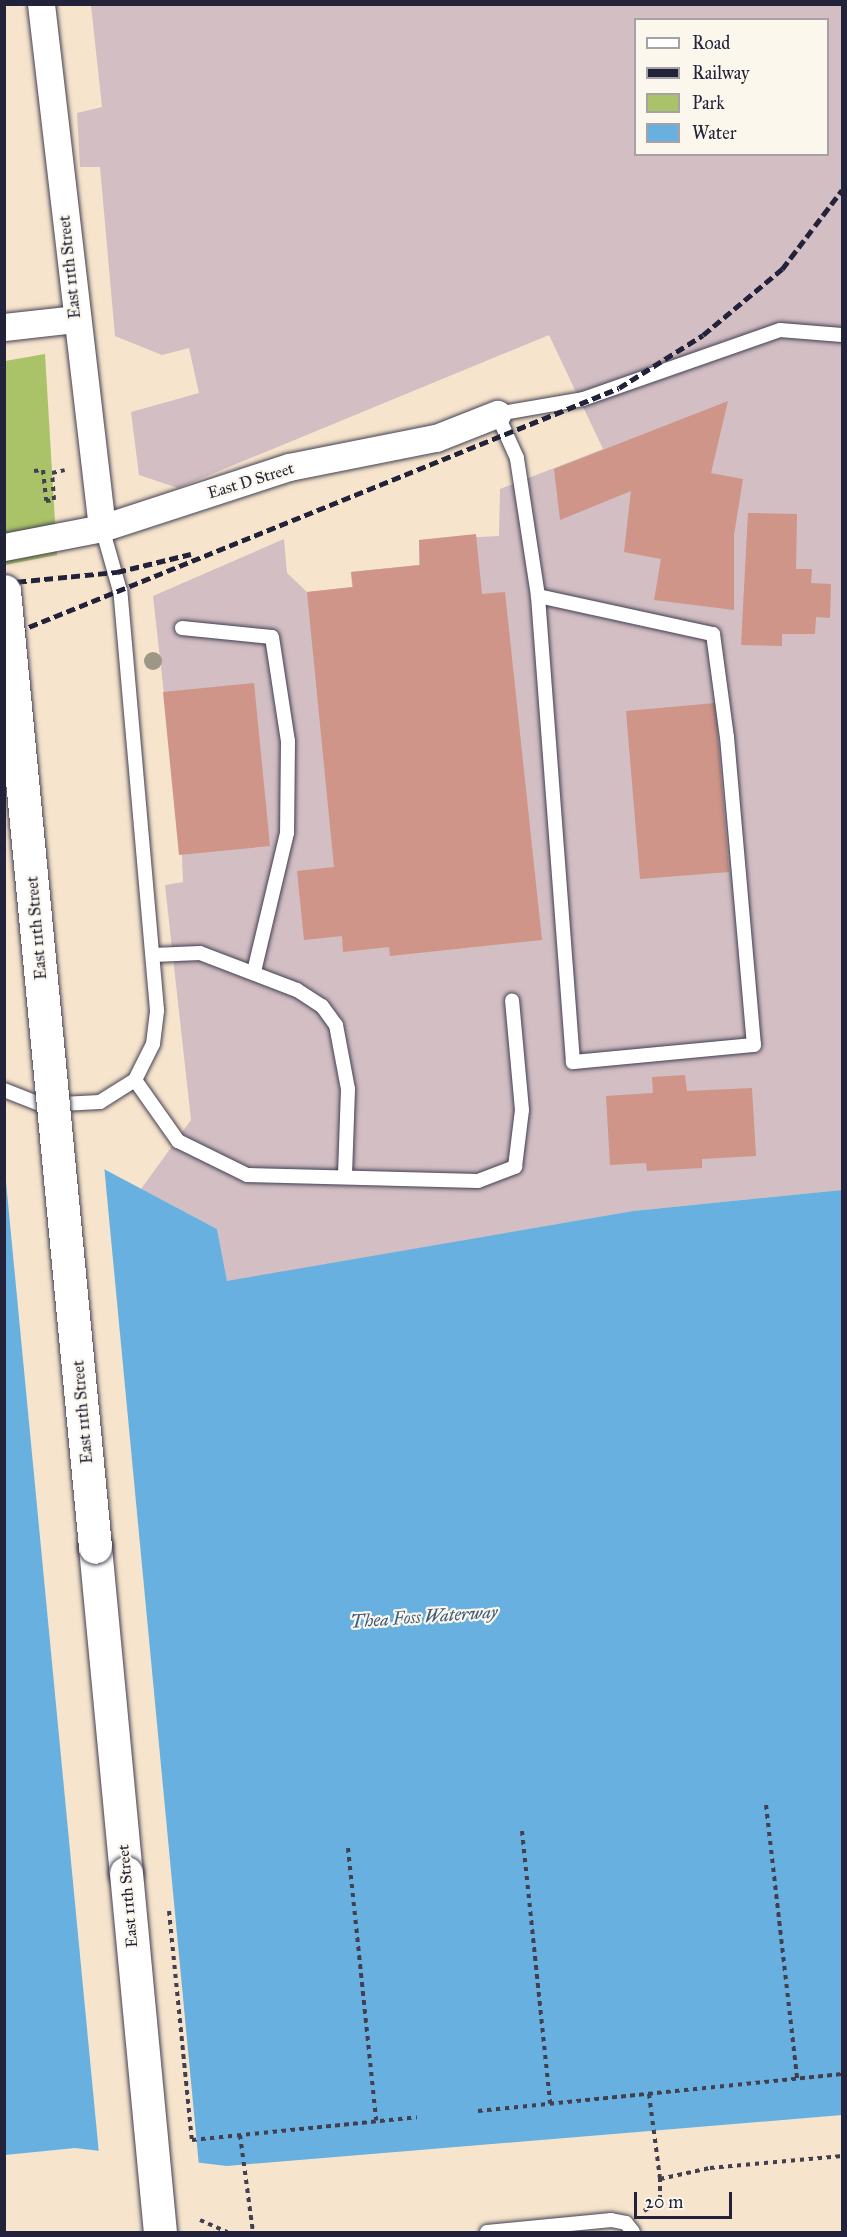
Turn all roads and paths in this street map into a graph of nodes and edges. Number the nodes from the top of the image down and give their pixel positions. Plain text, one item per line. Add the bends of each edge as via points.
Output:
1 (41, 4) edge
2 (75, 319) junction
3 (4, 327) edge
4 (843, 335) edge
5 (497, 414) junction
6 (34, 471) dead end
7 (52, 474) dead end
8 (102, 528) junction
9 (4, 547) edge
10 (4, 591) edge
11 (538, 596) junction
12 (182, 628) dead end
13 (153, 955) junction
14 (254, 972) junction
15 (512, 1000) dead end
16 (135, 1080) junction
17 (4, 1090) edge
18 (345, 1175) junction
19 (766, 1804) dead end
20 (522, 1831) dead end
21 (348, 1848) dead end
22 (169, 1911) dead end
23 (843, 2074) edge
24 (797, 2078) junction
25 (649, 2094) junction
26 (550, 2104) junction
27 (478, 2111) dead end
28 (417, 2117) dead end
29 (376, 2121) junction
30 (240, 2135) junction
31 (843, 2156) edge
32 (660, 2179) junction
33 (200, 2220) dead end
34 (629, 2228) edge
35 (160, 2232) edge
36 (227, 2232) edge
37 (253, 2232) edge
38 (488, 2232) edge

1 - 2 street, East 11th Street
2 - 3 street
2 - 8 street, East 11th Street
4 - 5 lane via 780,330 601,394
5 - 8 street, East D Street via 436,438 289,467
5 - 11 lane via 517,458
6 - 7 path via 43,470 46,501 54,500
8 - 9 street, East D Street
8 - 13 lane via 120,591
10 - 35 street, East 11th Street, bridge
11 - 11 lane via 573,1062 754,1045 728,737 713,634
12 - 14 lane via 272,637 288,741 287,833
13 - 14 lane via 200,953
13 - 16 lane via 157,1010 153,1044
14 - 18 lane via 314,1000 336,1025 351,1123
15 - 18 lane via 522,1110 515,1167 478,1181
16 - 17 lane via 100,1102 42,1105
16 - 18 lane via 178,1141 202,1156 247,1175
19 - 24 path
20 - 26 path
21 - 29 path
22 - 30 path via 192,2140
23 - 24 path
24 - 25 path
25 - 26 path
25 - 32 path
26 - 27 path
28 - 29 path
29 - 30 path
30 - 37 path
31 - 32 path via 710,2168
32 - 34 path via 660,2200
33 - 36 path
34 - 38 lane via 611,2220

